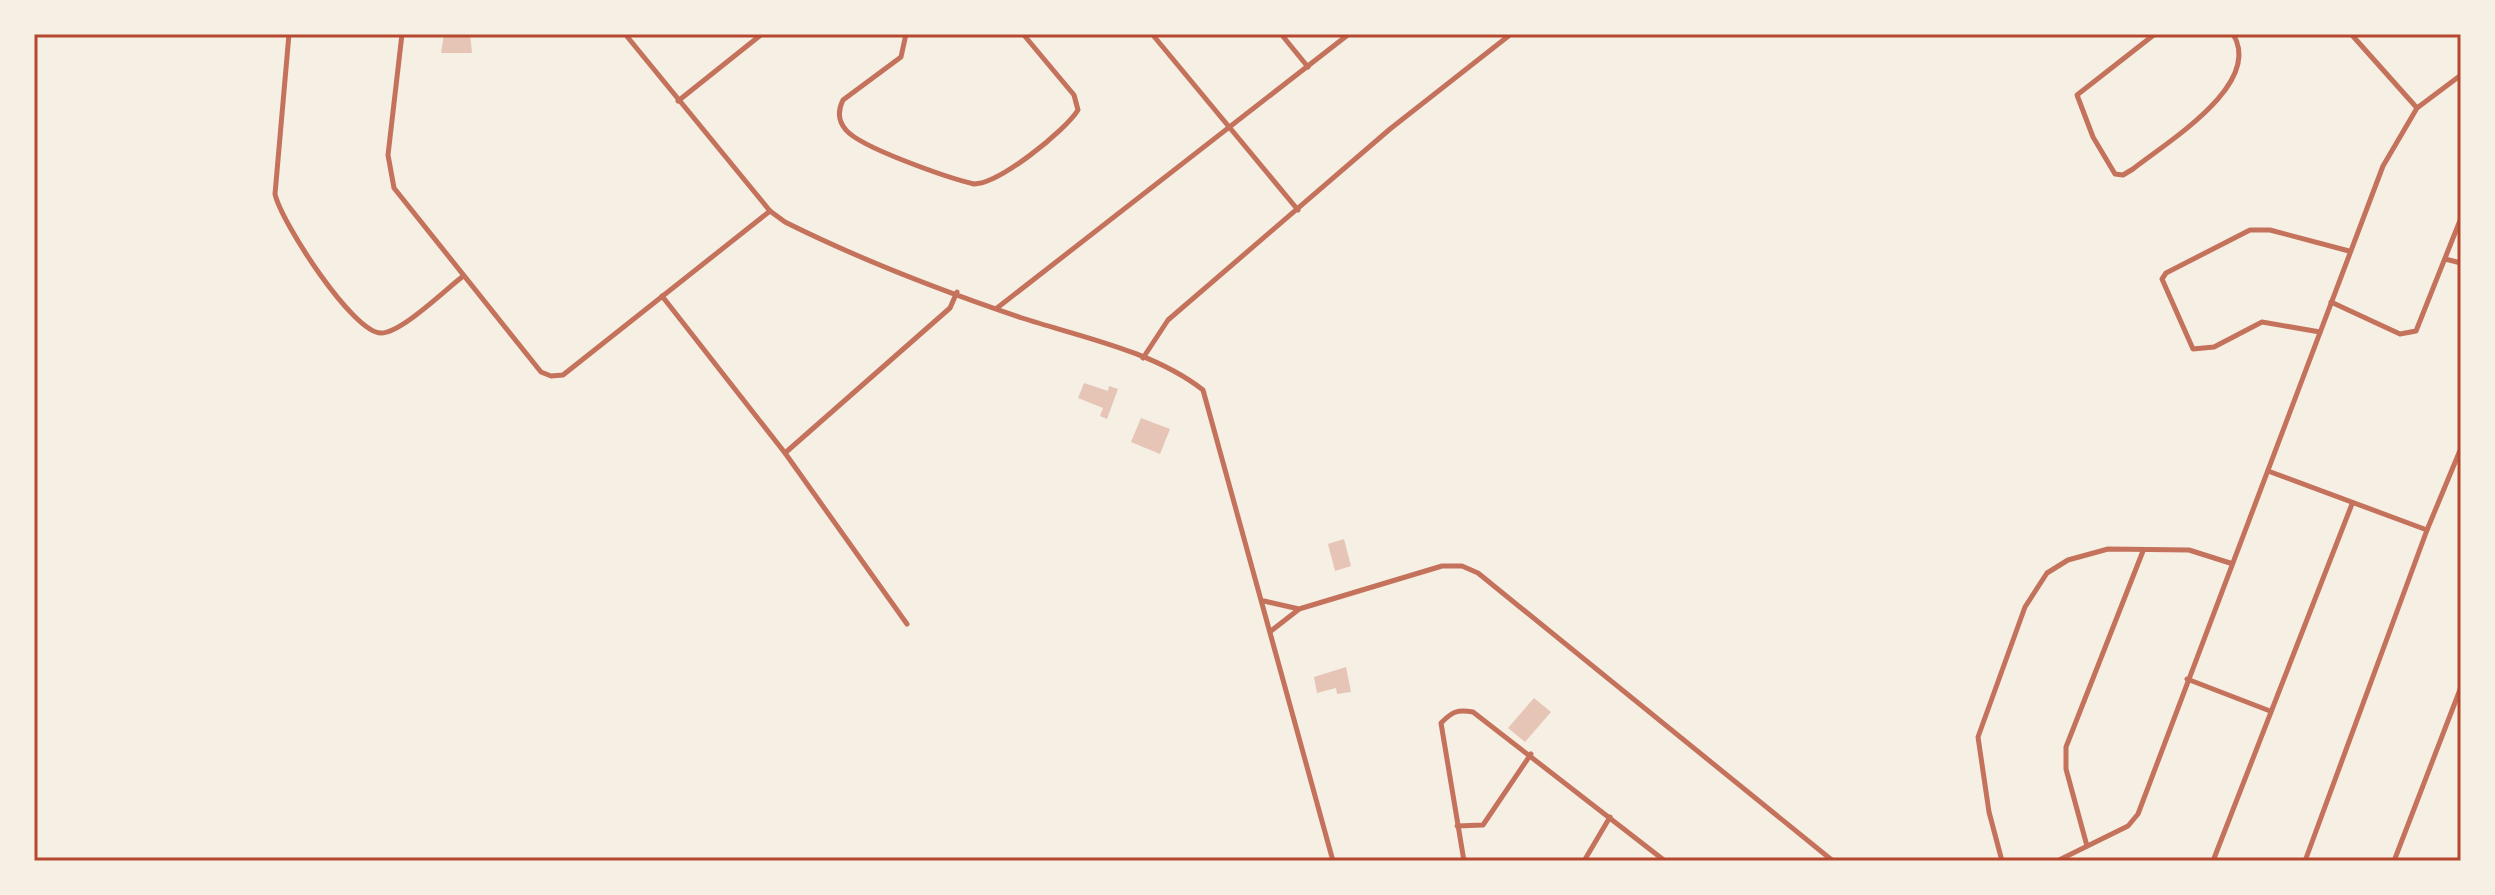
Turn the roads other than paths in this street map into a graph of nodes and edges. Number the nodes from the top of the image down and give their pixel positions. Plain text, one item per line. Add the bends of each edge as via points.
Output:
1 (289, 34) edge
2 (402, 34) edge
3 (625, 34) edge
4 (762, 34) edge
5 (906, 34) edge
6 (1023, 34) edge
7 (1152, 34) edge
8 (1281, 34) edge
9 (1349, 34) edge
10 (1511, 34) edge
11 (2155, 34) edge
12 (2233, 34) edge
13 (2351, 34) edge
14 (1308, 67) junction
15 (2461, 75) edge
16 (678, 101) junction
17 (2417, 108) junction
18 (1231, 128) junction
19 (1298, 210) junction
20 (770, 211) junction
21 (2461, 218) edge
22 (2349, 251) junction
23 (2445, 259) junction
24 (2461, 263) edge
25 (462, 277) junction
26 (957, 292) junction
27 (662, 296) junction
28 (2331, 302) junction
29 (997, 309) junction
30 (2320, 332) junction
31 (1143, 358) junction
32 (2461, 448) edge
33 (785, 453) junction
34 (2268, 471) junction
35 (2352, 504) junction
36 (2427, 530) junction
37 (2143, 551) junction
38 (2230, 563) junction
39 (1263, 601) junction
40 (1299, 609) junction
41 (907, 624) dead end
42 (1271, 631) junction
43 (2187, 679) junction
44 (2461, 687) edge
45 (2270, 711) junction
46 (1531, 754) junction
47 (1610, 817) junction
48 (1457, 826) junction
49 (2087, 846) junction
50 (1333, 861) edge
51 (1464, 861) edge
52 (1584, 861) edge
53 (1665, 861) edge
54 (1833, 861) edge
55 (2002, 861) edge
56 (2058, 861) edge
57 (2213, 861) edge
58 (2305, 861) edge
59 (2394, 861) edge

1 - 25 street via 275,194 297,241 338,296 376,332 393,331
2 - 25 street via 390,178
3 - 16 street
4 - 16 street
5 - 6 street via 901,57 843,100 843,127 915,163 958,180 987,184 1078,110 1074,95
7 - 18 street
8 - 14 street
9 - 14 street
10 - 19 street
11 - 12 street via 2077,95 2115,174 2133,169 2216,102 2241,63
13 - 17 street
14 - 18 street
15 - 17 street
16 - 20 street
17 - 22 street via 2383,166
18 - 19 street
18 - 29 street
19 - 31 street via 1168,320
20 - 26 street via 811,235
20 - 27 street
21 - 23 street
22 - 28 street
22 - 30 street via 2270,230 2250,230 2162,279 2193,349 2214,347 2262,322
23 - 24 street
23 - 28 street via 2421,324 2409,334
25 - 27 street via 541,372 551,376 563,375
26 - 29 street
26 - 33 street via 950,308
27 - 33 street
28 - 30 street
29 - 31 street
30 - 34 street
31 - 39 street via 1189,379 1208,400
32 - 36 street
33 - 41 street
34 - 35 street
34 - 38 street
35 - 36 street
35 - 45 street
36 - 58 street
37 - 38 street via 2189,550
37 - 49 street via 2066,747 2066,769
37 - 55 street via 2108,549 2057,565 2025,607 1977,748
38 - 43 street
39 - 40 street
39 - 42 street
40 - 42 street
40 - 54 street via 1442,566 1478,573
42 - 50 street
43 - 45 street
43 - 49 street via 2134,821
44 - 59 street
45 - 57 street
46 - 47 street
46 - 48 street via 1483,825
46 - 48 street via 1473,712 1451,712 1441,723
47 - 52 street
47 - 53 street
48 - 51 street
49 - 56 street

